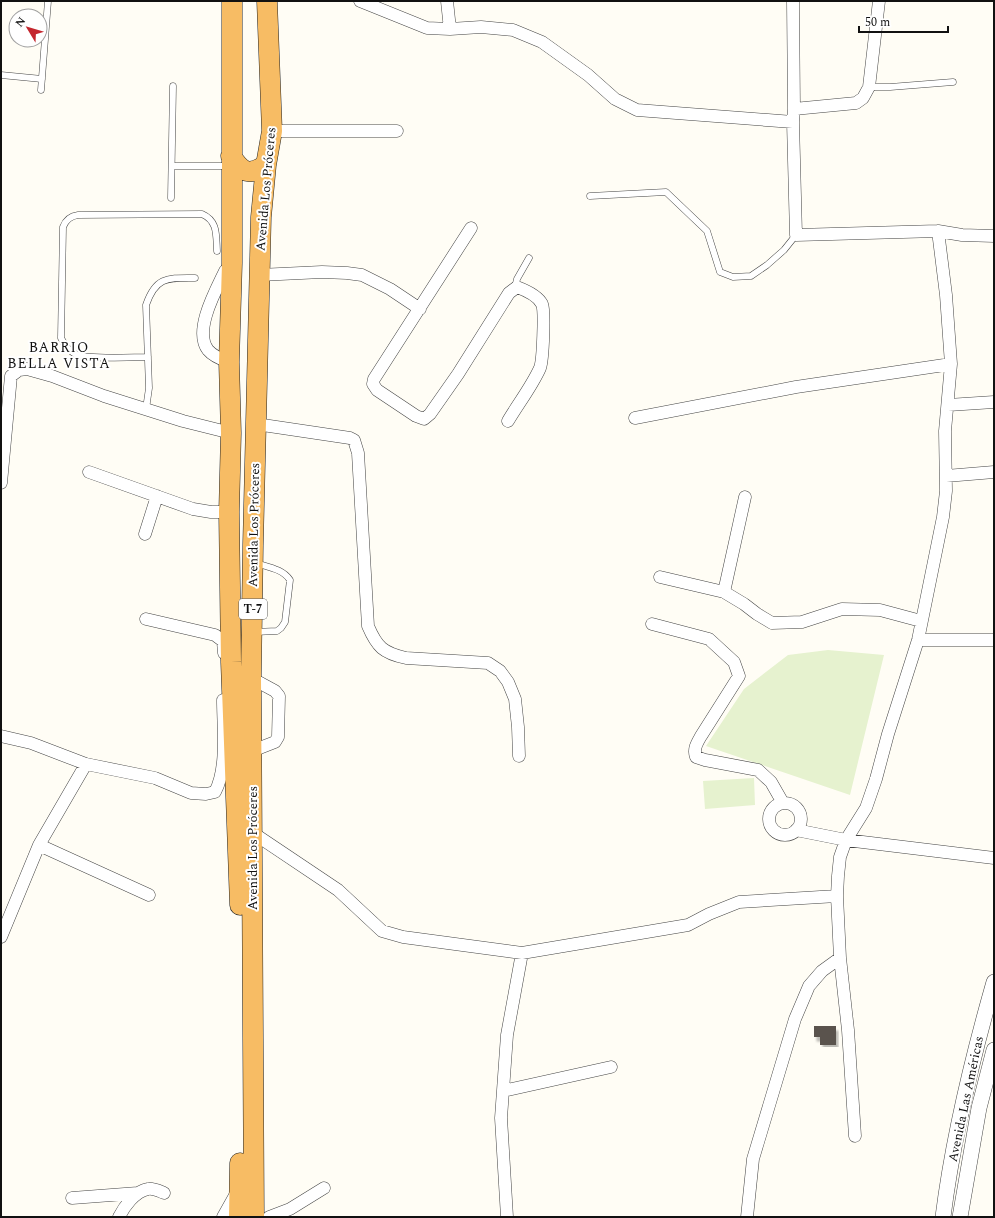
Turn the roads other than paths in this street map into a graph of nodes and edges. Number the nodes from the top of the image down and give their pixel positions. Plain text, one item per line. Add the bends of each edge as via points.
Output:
1 (48, 1) edge
2 (232, 1) edge
3 (267, 1) edge
4 (360, 1) edge
5 (447, 1) edge
6 (794, 1) edge
7 (879, 1) edge
8 (450, 29) junction
9 (1, 75) edge
10 (42, 79) junction
11 (953, 82) dead end
12 (173, 86) dead end
13 (869, 87) junction
14 (41, 90) dead end
15 (794, 109) junction
16 (793, 122) junction
17 (272, 131) junction
18 (397, 131) dead end
19 (231, 161) junction
20 (266, 165) junction
21 (172, 166) junction
22 (590, 196) dead end
23 (171, 198) dead end
24 (471, 228) dead end
25 (938, 231) junction
26 (796, 235) junction
27 (994, 236) edge
28 (224, 257) junction
29 (529, 258) dead end
30 (259, 275) junction
31 (196, 278) dead end
32 (515, 288) junction
33 (420, 310) junction
34 (148, 357) junction
35 (229, 362) junction
36 (951, 364) junction
37 (994, 402) edge
38 (948, 405) junction
39 (146, 409) junction
40 (635, 418) dead end
41 (508, 421) dead end
42 (256, 424) junction
43 (231, 432) junction
44 (89, 472) dead end
45 (994, 472) edge
46 (946, 476) junction
47 (1, 484) edge
48 (157, 496) junction
49 (745, 497) dead end
50 (228, 512) junction
51 (144, 534) dead end
52 (253, 562) junction
53 (660, 577) dead end
54 (724, 592) junction
55 (146, 619) dead end
56 (921, 621) junction
57 (652, 624) dead end
58 (253, 632) junction
59 (918, 640) junction
60 (994, 640) edge
61 (229, 666) junction
62 (251, 678) junction
63 (1, 736) edge
64 (252, 751) junction
65 (520, 756) dead end
66 (86, 764) junction
67 (783, 803) junction
68 (796, 830) junction
69 (253, 833) junction
70 (846, 840) junction
71 (39, 845) junction
72 (994, 858) edge
73 (149, 894) dead end
74 (837, 896) junction
75 (1, 937) edge
76 (522, 953) junction
77 (840, 958) junction
78 (994, 982) edge
79 (994, 1050) edge
80 (611, 1067) dead end
81 (503, 1091) junction
82 (855, 1136) dead end
83 (240, 1188) junction
84 (324, 1188) dead end
85 (164, 1192) dead end
86 (138, 1193) junction
87 (72, 1198) dead end
88 (119, 1217) edge
89 (222, 1217) edge
90 (239, 1217) edge
91 (254, 1217) edge
92 (268, 1217) edge
93 (507, 1217) edge
94 (747, 1217) edge
95 (943, 1217) edge
96 (960, 1217) edge

1 - 10 lane
2 - 19 highway, Avenida Los Próceres / T-7
3 - 17 highway, Avenida Los Próceres / T-7
4 - 8 street via 427,28
5 - 8 street
6 - 15 street
7 - 13 street
8 - 16 street via 481,27 513,30 542,42 588,75 615,100 637,110
9 - 10 lane
10 - 14 lane
11 - 13 lane
12 - 21 lane
13 - 15 street via 863,98 856,103
15 - 16 street
16 - 26 street
17 - 18 street
17 - 20 highway, Avenida Los Próceres / T-7
19 - 20 highway via 245,171 254,171
19 - 21 lane
19 - 28 highway, Avenida Los Próceres / T-7
20 - 30 highway, Avenida Los Próceres / T-7
21 - 23 lane
22 - 26 lane via 666,192 707,231 720,272 733,277 751,276 784,250
24 - 33 street
25 - 26 street
25 - 27 street
25 - 36 street
28 - 34 lane via 216,237 214,223 202,214 78,215 71,216 65,222 61,338 67,349 76,355 87,357
28 - 35 highway, Avenida Los Próceres / T-7
28 - 35 street via 225,271 208,309 203,342 209,351
29 - 32 lane
30 - 33 street via 322,272 362,275 390,289
30 - 42 highway, Avenida Los Próceres / T-7
31 - 34 lane via 170,278 160,282 150,295 146,305
32 - 33 street via 509,293 430,414 423,419 379,392 373,384
32 - 41 street via 526,290 543,306 543,352 540,368
34 - 39 lane via 149,388
35 - 43 highway, Avenida Los Próceres / T-7
36 - 38 street
36 - 40 street via 796,387
37 - 38 street
38 - 46 street via 945,431
39 - 43 street
39 - 47 street via 52,376 27,369 18,370 10,376
42 - 52 highway, Avenida Los Próceres / T-7
42 - 65 street via 354,440 358,453 368,626 374,641 393,655 488,663 500,672 508,682 515,699
43 - 50 highway, Avenida Los Próceres / T-7
44 - 48 street
45 - 46 street
46 - 56 street via 943,517
48 - 50 street via 193,510
48 - 51 street
49 - 54 street
50 - 61 highway, Avenida Los Próceres / T-7
52 - 58 highway, Avenida Los Próceres / T-7
52 - 58 lane via 282,572 290,580 285,622 281,628 277,631
53 - 54 street
54 - 56 street via 772,623 802,622 842,609 880,610
55 - 61 street via 215,635 223,641
56 - 59 street
57 - 67 street via 709,639 734,662 739,676 700,736 696,746 696,757 758,770 770,782
58 - 62 highway, Avenida Los Próceres / T-7
59 - 60 street
59 - 70 street via 866,808
61 - 66 street via 224,676 223,687 223,760 220,782 215,792 191,793 155,778
61 - 83 highway, Avenida Los Próceres / T-7 via 240,910
62 - 64 highway, Avenida Los Próceres / T-7
62 - 64 street via 275,691 279,696 278,737 275,742
63 - 66 street via 31,743
64 - 69 highway, Avenida Los Próceres / T-7
66 - 71 street
67 - 68 street via 794,806 800,814
67 - 68 street via 778,804 770,812 772,828 781,834
68 - 70 street
69 - 76 street via 338,890 382,930 403,937
69 - 91 highway, Avenida Los Próceres / T-7
70 - 72 street
70 - 74 street via 840,857
71 - 73 street
71 - 75 street
74 - 76 street via 739,902 688,925
74 - 77 street
76 - 81 street via 507,1035
77 - 82 street
77 - 94 street via 822,971 809,986 795,1019 753,1159
78 - 95 street, Avenida Las Américas via 961,1108
79 - 96 street, Avenida Las Américas via 979,1108
80 - 81 street
81 - 93 street via 501,1118
83 - 89 street
83 - 90 highway, Avenida Los Próceres / T-7
84 - 92 street via 290,1209
85 - 86 street via 149,1189
86 - 87 street
86 - 88 street

